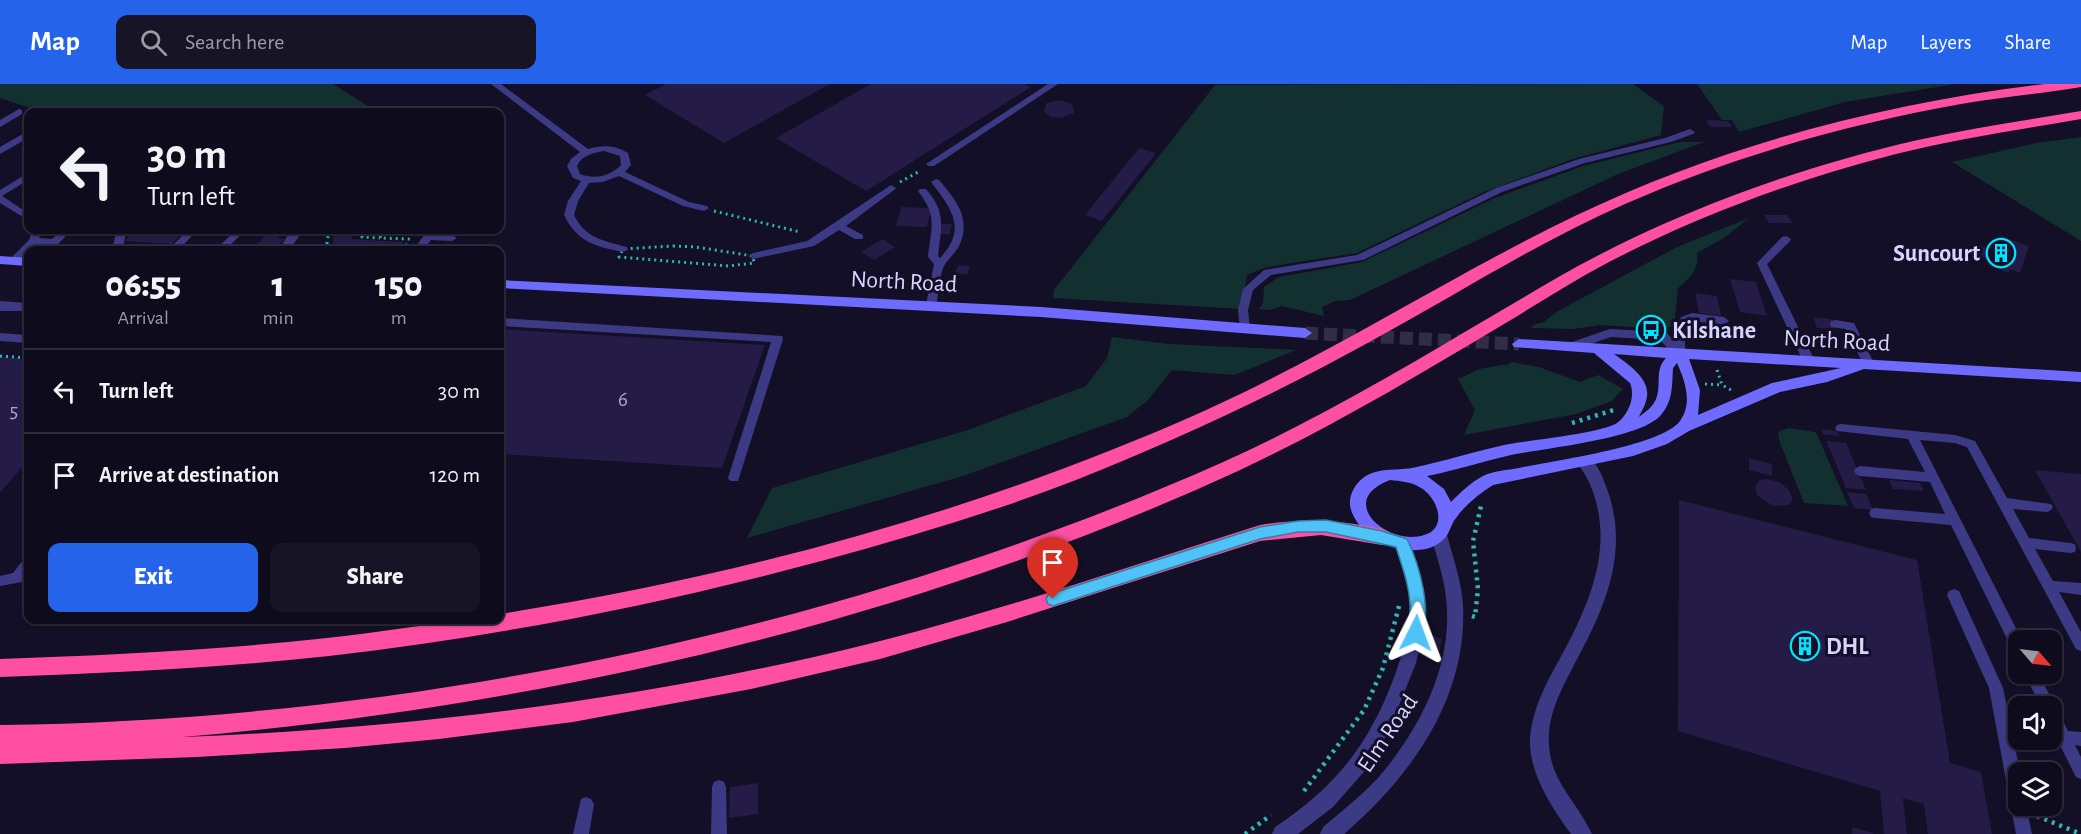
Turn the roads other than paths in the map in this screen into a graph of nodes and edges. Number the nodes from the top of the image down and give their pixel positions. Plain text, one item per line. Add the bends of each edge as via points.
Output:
1 (495, 84) edge
2 (1054, 84) edge
3 (2077, 84) edge
4 (19, 112) dead end
5 (2081, 115) edge
6 (0, 124) edge
7 (1689, 132) dead end
8 (24, 136) edge
9 (0, 151) edge
10 (586, 152) junction
11 (931, 164) road end
12 (619, 172) junction
13 (24, 179) edge
14 (586, 180) junction
15 (936, 182) dead end
16 (891, 188) road end
17 (923, 191) dead end
18 (0, 194) edge
19 (0, 199) edge
20 (704, 208) road end
21 (24, 213) edge
22 (839, 225) junction
23 (36, 234) edge
24 (63, 234) edge
25 (189, 234) edge
26 (237, 234) edge
27 (859, 237) dead end
28 (452, 238) dead end
29 (1786, 239) dead end
30 (33, 241) junction
31 (424, 245) edge
32 (28, 246) edge
33 (177, 246) edge
34 (224, 246) edge
35 (623, 249) road end
36 (24, 250) edge
37 (753, 256) road end
38 (0, 260) edge
39 (14, 261) junction
40 (24, 262) edge
41 (939, 264) junction
42 (504, 284) edge
43 (931, 305) junction
44 (0, 306) edge
45 (24, 307) edge
46 (1724, 321) dead end
47 (504, 322) edge
48 (1835, 324) dead end
49 (1245, 328) junction
50 (1305, 333) tunnel mouth
51 (0, 337) edge
52 (24, 339) edge
53 (1519, 344) tunnel mouth
54 (1570, 347) junction
55 (1596, 348) junction
56 (1679, 353) junction
57 (1809, 361) junction
58 (1869, 365) junction
59 (2081, 377) edge
60 (1621, 427) junction
61 (1684, 427) junction
62 (1841, 428) dead end
63 (1912, 435) junction
64 (1585, 462) junction
65 (1860, 471) dead end
66 (1404, 475) junction
67 (734, 478) dead end
68 (1934, 478) junction
69 (2005, 504) junction
70 (2047, 507) dead end
71 (1875, 513) dead end
72 (1447, 517) junction
73 (1954, 520) junction
74 (1439, 535) junction
75 (1392, 540) junction
76 (2026, 543) junction
77 (2070, 548) dead end
78 (24, 569) edge
79 (0, 581) edge
80 (2049, 586) junction
81 (2081, 589) edge
82 (1954, 596) dead end
83 (500, 624) edge
84 (504, 624) edge
85 (2009, 630) edge
86 (2077, 632) edge
87 (2081, 645) edge
88 (0, 668) edge
89 (0, 735) edge
90 (2063, 737) joint
91 (2081, 739) edge
92 (0, 754) edge
93 (2081, 772) edge
94 (719, 787) dead end
95 (586, 804) dead end
96 (581, 834) edge
97 (719, 834) edge
98 (1282, 834) edge
99 (1330, 834) edge
100 (1582, 834) edge
101 (2024, 834) edge

1 - 10 lane
2 - 11 lane
3 - 84 highway via 1957,102 1855,123 1692,172 1542,237 1238,404 1019,493 810,556 665,592
4 - 6 lane
5 - 89 highway via 1936,140 1863,158 1688,219 1610,255 1310,428 1231,466 1125,512 893,594 781,626 557,678 400,703 266,721 71,735
7 - 49 lane via 1668,141 1582,161 1499,190 1359,258 1268,272 1248,289 1243,310
8 - 9 lane
10 - 12 lane via 604,148 620,151 627,159
10 - 14 lane via 572,166 576,176
12 - 14 lane via 607,178
12 - 20 lane via 686,204
13 - 18 lane
14 - 35 lane via 568,215 575,230 594,242
15 - 41 lane via 961,220 959,235 947,259
16 - 22 lane
17 - 41 lane via 938,214 933,257
19 - 21 lane
22 - 27 lane
22 - 37 lane via 810,244
23 - 30 lane
24 - 30 lane via 54,242
25 - 33 lane
26 - 34 lane
28 - 31 lane via 428,237
29 - 57 lane via 1762,263
30 - 32 lane
36 - 39 lane
38 - 39 main road
39 - 40 main road
41 - 43 lane
42 - 43 main road, North Road
43 - 49 main road, North Road
44 - 45 street
46 - 56 lane via 1692,317 1685,320
47 - 67 lane via 778,339
48 - 58 lane via 1850,326
49 - 50 main road, North Road
51 - 52 lane
53 - 54 main road, North Road
54 - 55 main road, North Road
54 - 56 lane via 1610,333 1663,336
55 - 56 main road, North Road
55 - 60 main road via 1636,379 1642,395 1638,410
56 - 57 main road, North Road
56 - 60 main road via 1666,366 1664,399 1655,412
56 - 61 main road via 1694,383 1693,411
57 - 58 main road, North Road
58 - 59 main road, North Road
58 - 61 main road via 1777,387
60 - 66 main road
61 - 64 main road via 1652,444
62 - 63 lane
63 - 68 lane
63 - 69 lane via 1971,444
64 - 72 main road via 1489,480 1470,492
64 - 100 street via 1601,488 1609,530 1608,562 1597,600 1555,683 1541,724 1542,761 1560,804
65 - 68 lane
66 - 72 main road via 1432,487 1446,506
66 - 75 main road via 1375,477 1358,493 1360,516 1369,528
68 - 73 lane
69 - 70 lane
69 - 76 lane
71 - 73 lane
72 - 74 main road
73 - 85 lane
74 - 75 main road via 1416,544
74 - 99 street, Elm Road via 1455,603 1456,628 1446,679 1427,724 1384,784
75 - 92 highway via 1326,526 1260,533 987,621 884,649 754,680 537,718 392,735
75 - 98 street, Elm Road via 1415,584 1418,606 1416,633 1392,704 1363,760 1312,814
76 - 77 lane
76 - 80 lane
78 - 79 lane via 17,578
80 - 81 lane
80 - 86 lane
82 - 101 lane via 1996,688
83 - 88 highway via 236,657
86 - 87 lane
90 - 91 lane
90 - 93 lane
94 - 97 lane
95 - 96 lane

